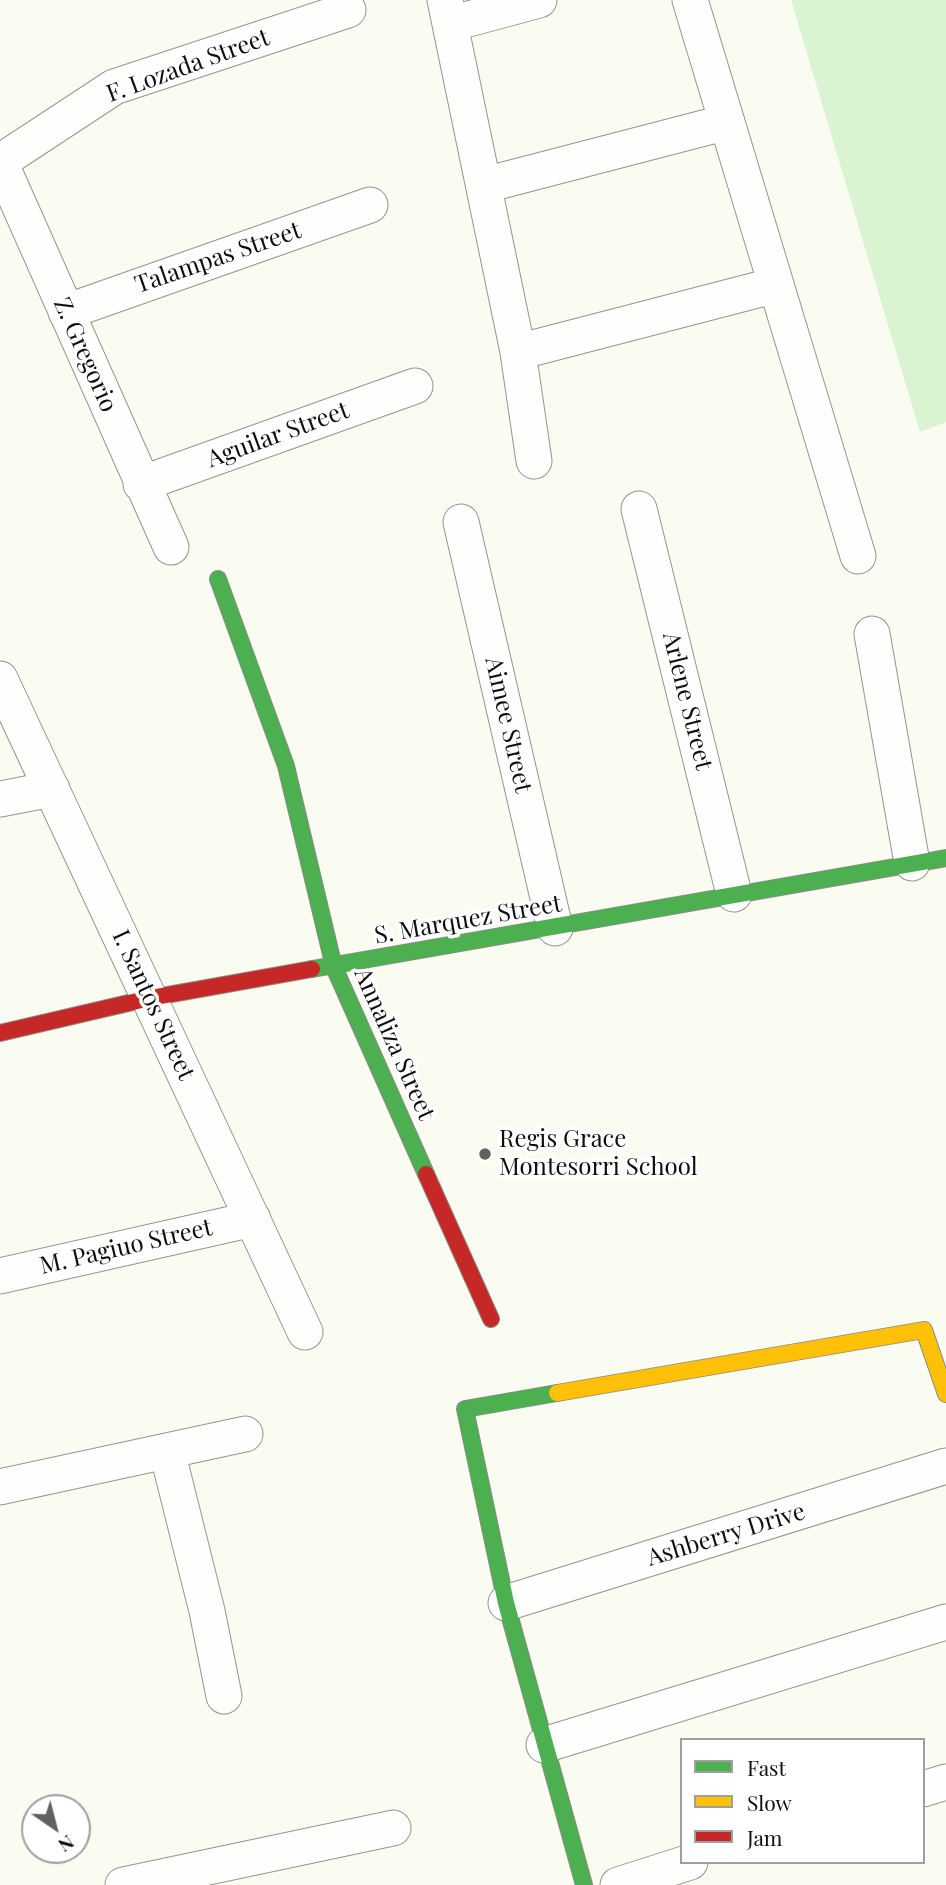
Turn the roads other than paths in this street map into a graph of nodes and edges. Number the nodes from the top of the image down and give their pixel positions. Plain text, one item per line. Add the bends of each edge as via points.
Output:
1 (539, 0) edge
2 (690, 0) edge
3 (348, 10) dead end
4 (448, 12) edge
5 (727, 122) junction
6 (0, 162) edge
7 (485, 185) junction
8 (370, 205) dead end
9 (776, 285) junction
10 (66, 312) junction
11 (518, 352) junction
12 (415, 386) dead end
13 (534, 461) dead end
14 (141, 484) junction
15 (639, 509) dead end
16 (461, 522) dead end
17 (170, 547) dead end
18 (858, 556) dead end
19 (218, 579) dead end
20 (872, 634) dead end
21 (0, 679) edge
22 (52, 789) junction
23 (0, 799) edge
24 (946, 858) edge
25 (912, 863) junction
26 (734, 894) junction
27 (555, 928) junction
28 (334, 967) junction
29 (150, 998) junction
30 (0, 1033) edge
31 (253, 1219) junction
32 (0, 1276) edge
33 (491, 1319) dead end
34 (305, 1332) dead end
35 (946, 1394) edge
36 (245, 1434) dead end
37 (167, 1451) junction
38 (946, 1466) edge
39 (0, 1487) edge
40 (506, 1603) junction
41 (946, 1622) edge
42 (224, 1696) dead end
43 (544, 1745) junction
44 (946, 1782) edge
45 (925, 1788) edge
46 (393, 1828) dead end
47 (684, 1864) edge
48 (123, 1885) edge
49 (584, 1885) edge
50 (618, 1885) edge

1 - 4 street
2 - 5 street
3 - 6 street, F. Lozada Street via 114,88
4 - 7 street
5 - 7 street
5 - 9 street
6 - 10 street, Z. Gregorio
7 - 11 street
8 - 10 street, Talampas Street
9 - 11 street
9 - 18 street
10 - 14 street, Z. Gregorio
11 - 13 street
12 - 14 street, Aguilar Street
14 - 17 street, Z. Gregorio
15 - 26 street, Arlene Street
16 - 27 street, Aimee Street
19 - 28 street, Annaliza Street via 286,766
20 - 25 street
21 - 22 street, I. Santos Street
22 - 23 street
22 - 29 street, I. Santos Street
24 - 25 street, S. Marquez Street
25 - 26 street, S. Marquez Street
26 - 27 street, S. Marquez Street
27 - 28 street, S. Marquez Street
28 - 29 street, S. Marquez Street
28 - 33 street, Annaliza Street
29 - 30 street, S. Marquez Street
29 - 31 street, I. Santos Street
31 - 32 street, M. Pagiuo Street
31 - 34 street, I. Santos Street
35 - 40 street via 925,1330 466,1409
36 - 37 street
37 - 39 street
37 - 42 street
38 - 40 street, Ashberry Drive
40 - 43 street
41 - 43 street
43 - 49 street
44 - 45 street
46 - 48 street
47 - 50 street

